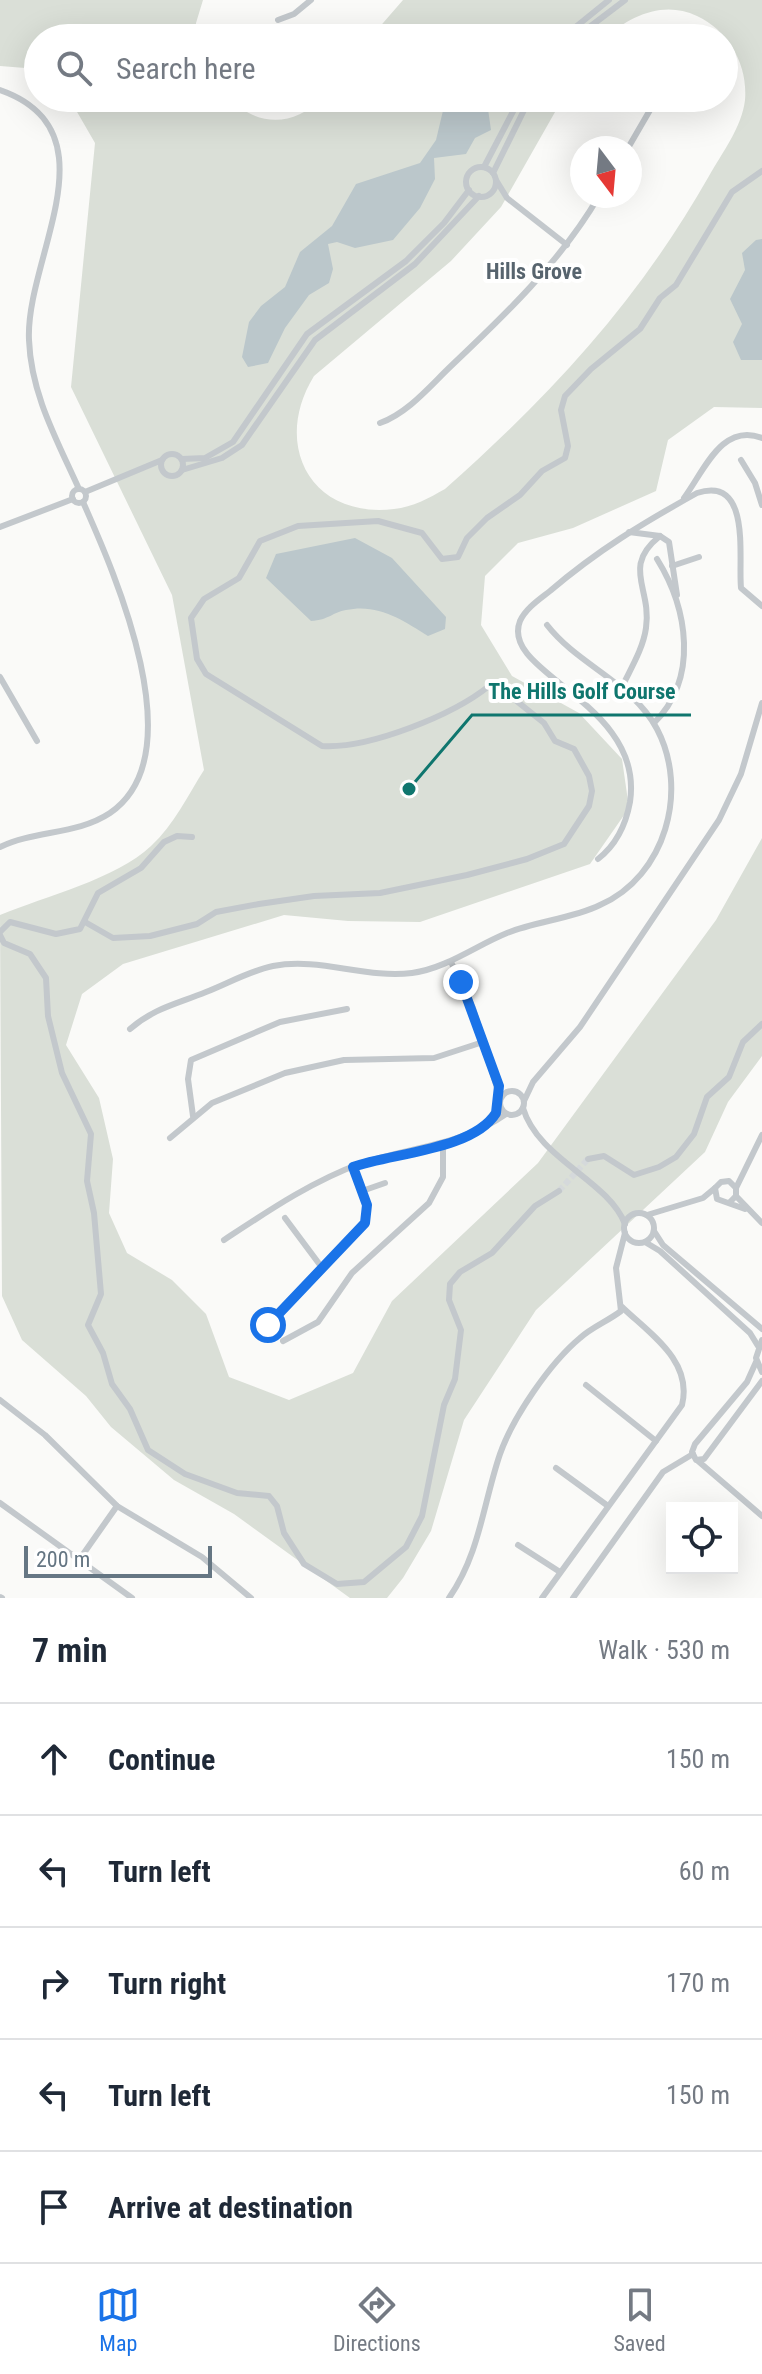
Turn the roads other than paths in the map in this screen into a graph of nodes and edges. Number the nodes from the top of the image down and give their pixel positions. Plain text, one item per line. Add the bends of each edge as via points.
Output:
1 (311, 0) edge
2 (609, 0) edge
3 (625, 0) edge
4 (278, 20) dead end
5 (579, 24) edge
6 (593, 24) edge
7 (0, 90) edge
8 (24, 102) edge
9 (36, 112) edge
10 (513, 112) edge
11 (524, 112) edge
12 (649, 112) edge
13 (635, 136) edge
14 (484, 167) junction
15 (762, 171) edge
16 (494, 176) junction
17 (469, 190) junction
18 (482, 196) junction
19 (507, 198) junction
20 (591, 208) edge
21 (567, 245) junction
22 (380, 423) dead end
23 (762, 438) edge
24 (182, 459) junction
25 (162, 460) junction
26 (741, 460) dead end
27 (144, 469) junction
28 (182, 470) junction
29 (164, 472) junction
30 (82, 491) junction
31 (73, 499) junction
32 (682, 501) junction
33 (83, 502) junction
34 (762, 505) edge
35 (0, 527) edge
36 (629, 532) junction
37 (660, 536) junction
38 (699, 557) dead end
39 (657, 559) dead end
40 (672, 566) junction
41 (676, 598) junction
42 (762, 606) edge
43 (547, 625) dead end
44 (0, 677) edge
45 (622, 687) junction
46 (762, 703) edge
47 (654, 723) junction
48 (37, 741) dead end
49 (192, 837) dead end
50 (0, 847) edge
51 (598, 859) dead end
52 (85, 922) junction
53 (0, 934) edge
54 (451, 962) junction
55 (347, 1009) dead end
56 (762, 1024) edge
57 (130, 1029) dead end
58 (483, 1042) junction
59 (533, 1082) junction
60 (498, 1083) junction
61 (513, 1091) junction
62 (500, 1102) junction
63 (524, 1105) junction
64 (506, 1114) junction
65 (515, 1115) junction
66 (193, 1116) junction
67 (488, 1124) junction
68 (531, 1126) junction
69 (762, 1135) edge
70 (170, 1138) dead end
71 (443, 1145) junction
72 (588, 1159) dead end
73 (353, 1167) junction
74 (745, 1169) junction
75 (727, 1181) junction
76 (385, 1183) dead end
77 (715, 1188) junction
78 (362, 1191) junction
79 (559, 1191) tunnel mouth
80 (736, 1192) junction
81 (699, 1199) junction
82 (719, 1201) junction
83 (730, 1202) junction
84 (614, 1205) junction
85 (665, 1209) junction
86 (745, 1209) junction
87 (634, 1214) junction
88 (647, 1215) junction
89 (285, 1218) dead end
90 (762, 1223) edge
91 (625, 1224) junction
92 (654, 1228) junction
93 (625, 1233) junction
94 (224, 1240) dead end
95 (634, 1242) junction
96 (645, 1242) junction
97 (618, 1256) junction
98 (323, 1269) junction
99 (622, 1307) junction
100 (268, 1325) dead end
101 (762, 1329) edge
102 (283, 1341) dead end
103 (760, 1343) edge
104 (756, 1362) junction
105 (762, 1372) edge
106 (762, 1381) edge
107 (586, 1385) dead end
108 (0, 1400) edge
109 (656, 1441) junction
110 (693, 1454) junction
111 (698, 1461) junction
112 (556, 1468) dead end
113 (0, 1503) edge
114 (117, 1506) junction
115 (608, 1506) junction
116 (762, 1516) edge
117 (518, 1545) dead end
118 (79, 1560) junction
119 (560, 1572) junction
120 (451, 1597) edge
121 (132, 1598) edge
122 (251, 1598) edge
123 (542, 1598) edge
124 (573, 1598) edge

1 - 4 street
2 - 5 street
3 - 6 street
7 - 8 street
9 - 30 street via 60,160 59,198 38,263 28,338 40,401
10 - 14 street
11 - 16 street
12 - 13 street
14 - 16 street
14 - 17 street via 469,174
15 - 52 street via 732,192 676,285 660,298 640,329 565,396 565,458 487,518 467,538 458,557 442,559 422,533 378,521 298,526 260,541 239,578 204,599 191,618 197,659 206,674 322,746 414,727 498,686 544,723 555,741 574,749 589,776 589,806 568,840 532,858 467,875 380,893 314,896 216,912 197,924 150,936 113,938
16 - 18 street via 494,188
16 - 19 street
17 - 18 street
17 - 24 street via 406,261 307,334 233,442 205,458
18 - 19 street
18 - 28 street via 415,264 315,340 242,445 222,458
19 - 21 street
20 - 21 street
21 - 22 street via 449,368 405,409
23 - 32 street via 743,434 725,441
24 - 25 street via 172,454
24 - 28 street
25 - 27 street
25 - 29 street
26 - 34 street
27 - 29 street
27 - 30 street
28 - 29 street via 172,476
30 - 31 street via 73,493
30 - 33 street
31 - 33 street
31 - 35 street
32 - 36 street
32 - 42 street via 713,490 731,501 740,523 741,588
33 - 50 street via 118,591 144,681 145,760 133,789 108,815
36 - 37 street
36 - 51 street via 596,552 529,608 518,631 526,656 598,714 627,760 631,791 626,817 613,844
37 - 40 street via 671,545
37 - 45 street via 639,559 647,627
38 - 40 street
39 - 41 street
40 - 41 street
41 - 47 street via 684,630 682,674 673,699
43 - 45 street via 573,652
44 - 48 street
45 - 47 street
46 - 59 street via 741,774 715,827 580,1027
47 - 54 street via 669,762 671,805 659,846 642,873 599,906 515,930
49 - 52 street via 164,842 141,868 98,893
52 - 53 street via 62,934 10,922
53 - 79 street via 4,943 30,954 46,978 48,1016 61,1069 91,1134 87,1181 101,1294 88,1325 112,1384 152,1454 185,1474 237,1493 269,1496 302,1561 331,1582 364,1582 411,1540 422,1516 444,1405 455,1379 461,1330 449,1300 450,1284 492,1253 535,1206
54 - 57 street via 404,974 307,963 270,966 158,1008
54 - 58 street
55 - 66 street via 280,1022 191,1060
56 - 72 street via 743,1042 729,1077 707,1097 694,1134 676,1157 639,1175 628,1174 604,1156
58 - 60 street
58 - 66 street via 434,1058 356,1059 297,1069 234,1092
59 - 61 street
59 - 63 street
60 - 61 street
60 - 62 street
61 - 62 street
61 - 63 street
62 - 64 street
62 - 67 street
63 - 65 street
63 - 68 street
64 - 65 street
64 - 67 street
65 - 68 street
66 - 70 street
67 - 71 street
68 - 84 street
69 - 74 street
71 - 73 street
71 - 102 street via 443,1177 429,1203 352,1273 318,1322
73 - 78 street
73 - 94 street via 293,1195
74 - 75 street
74 - 80 street
75 - 77 street
75 - 80 street
76 - 78 street
77 - 81 street
77 - 82 street
78 - 98 street via 368,1210 365,1223
80 - 83 street
80 - 86 street
81 - 82 street
81 - 85 street
82 - 83 street
83 - 86 street
84 - 87 street
84 - 91 street
85 - 88 street
85 - 92 street
86 - 90 street
87 - 88 street
87 - 91 street
88 - 92 street
89 - 98 street
91 - 93 street
92 - 96 street
92 - 101 street via 663,1245
93 - 95 street
93 - 97 street
95 - 96 street
95 - 97 street
96 - 103 street
97 - 99 street
98 - 100 street
99 - 109 street via 670,1353 682,1374 682,1405
99 - 120 street via 568,1349 512,1428 475,1553
103 - 104 street
104 - 105 street
104 - 110 street
106 - 111 street
107 - 109 street
108 - 114 street via 45,1435
109 - 115 street
110 - 111 street
110 - 124 street via 663,1472
111 - 116 street
112 - 115 street
113 - 118 street
114 - 118 street
114 - 122 street via 202,1557
115 - 119 street
117 - 119 street
118 - 121 street
119 - 123 street

